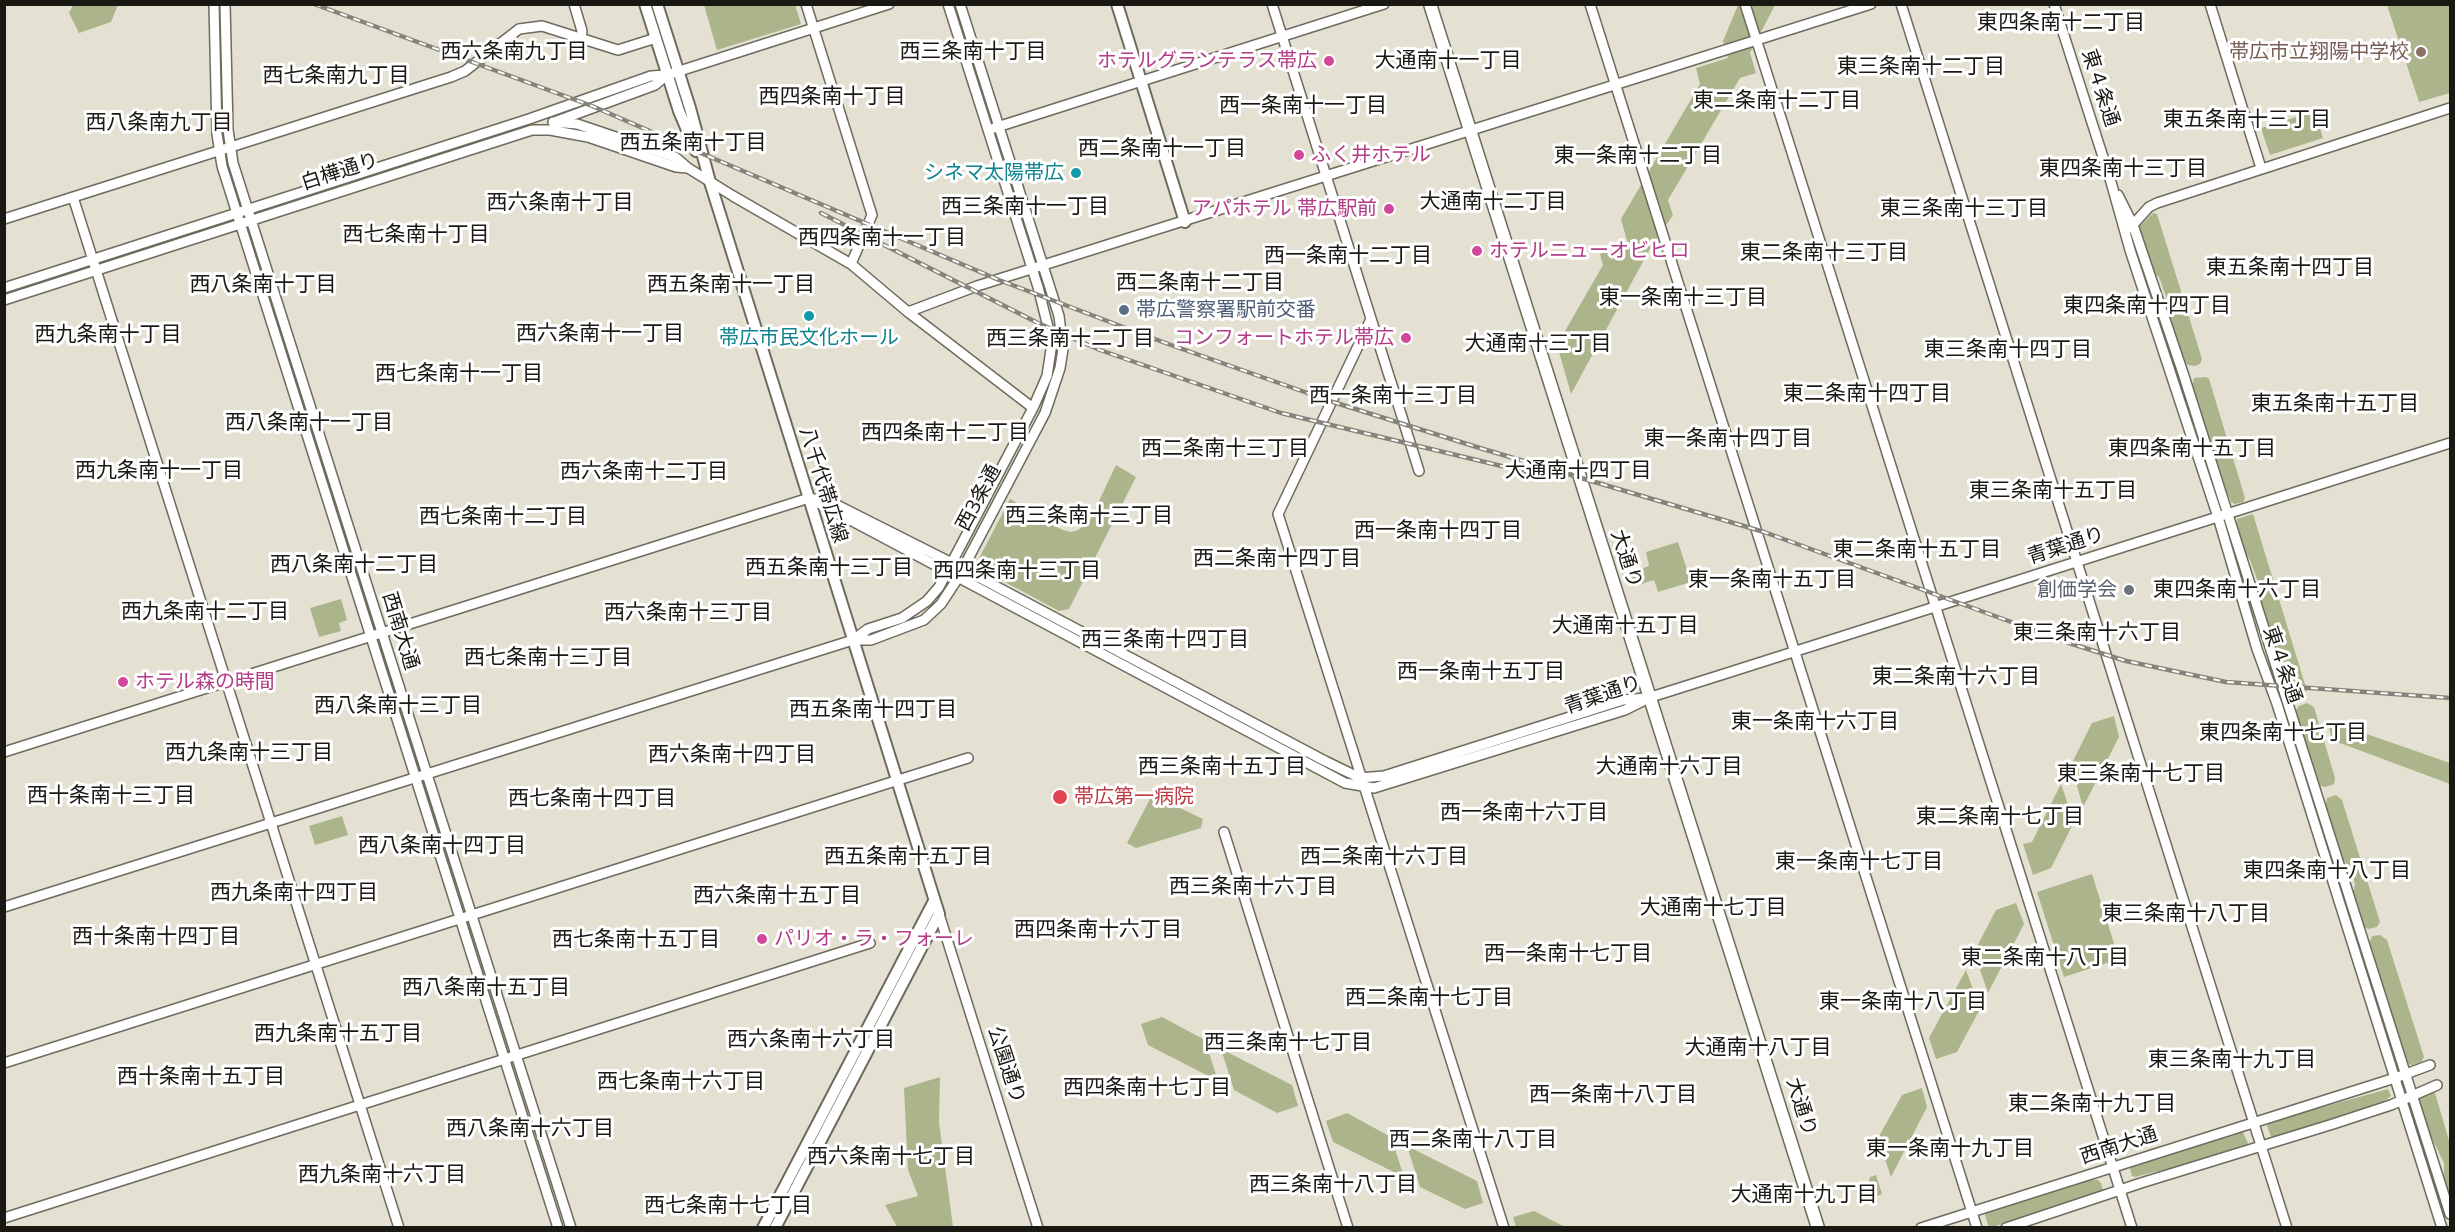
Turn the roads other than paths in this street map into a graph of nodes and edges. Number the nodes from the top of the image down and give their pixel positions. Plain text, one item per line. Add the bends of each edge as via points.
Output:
1 (214, 4) edge
2 (225, 4) edge
3 (574, 4) edge
4 (645, 4) edge
5 (657, 4) edge
6 (806, 4) edge
7 (889, 4) edge
8 (948, 4) edge
9 (960, 4) edge
10 (1117, 4) edge
11 (1272, 4) edge
12 (1384, 4) edge
13 (1430, 4) edge
14 (1590, 4) edge
15 (1745, 4) edge
16 (1871, 4) edge
17 (1900, 4) edge
18 (2054, 4) edge
19 (2210, 4) edge
20 (814, 29) junction
21 (1282, 37) junction
22 (656, 38) junction
23 (581, 40) junction
24 (1756, 41) junction
25 (673, 74) junction
26 (1141, 81) junction
27 (1616, 86) junction
28 (2451, 108) edge
29 (552, 122) junction
30 (1000, 126) junction
31 (532, 130) junction
32 (988, 130) junction
33 (1470, 131) junction
34 (230, 147) junction
35 (218, 151) junction
36 (688, 168) junction
37 (2261, 168) junction
38 (1326, 177) junction
39 (710, 182) junction
40 (2111, 182) junction
41 (73, 197) junction
42 (247, 209) junction
43 (236, 213) junction
44 (4, 219) edge
45 (251, 220) junction
46 (1185, 222) junction
47 (239, 224) junction
48 (2133, 225) junction
49 (2125, 235) junction
50 (92, 261) junction
51 (851, 264) junction
52 (1044, 266) junction
53 (1032, 270) junction
54 (96, 272) junction
55 (4, 288) edge
56 (4, 300) edge
57 (908, 312) junction
58 (1371, 319) junction
59 (1033, 408) junction
60 (2451, 443) edge
61 (1419, 471) dead end
62 (808, 498) junction
63 (2228, 513) junction
64 (2218, 517) junction
65 (2076, 562) junction
66 (949, 568) junction
67 (960, 574) junction
68 (1936, 607) junction
69 (382, 633) junction
70 (370, 637) junction
71 (853, 640) junction
72 (1794, 651) junction
73 (227, 682) junction
74 (1651, 697) junction
75 (4, 752) edge
76 (968, 758) dead end
77 (426, 774) junction
78 (414, 778) junction
79 (1360, 778) junction
80 (896, 780) junction
81 (1364, 788) junction
82 (271, 823) junction
83 (1224, 832) dead end
84 (934, 901) junction
85 (4, 907) edge
86 (471, 915) junction
87 (939, 915) junction
88 (460, 919) junction
89 (870, 943) dead end
90 (316, 964) junction
91 (517, 1055) junction
92 (504, 1059) junction
93 (4, 1063) edge
94 (2430, 1065) dead end
95 (2405, 1074) junction
96 (2395, 1078) junction
97 (2437, 1085) dead end
98 (2412, 1094) junction
99 (2402, 1100) junction
100 (360, 1104) junction
101 (2254, 1123) junction
102 (2261, 1145) junction
103 (2114, 1167) junction
104 (2121, 1190) junction
105 (1972, 1212) junction
106 (2451, 1214) edge
107 (4, 1218) edge
108 (399, 1227) edge
109 (558, 1227) edge
110 (571, 1227) edge
111 (763, 1227) edge
112 (775, 1227) edge
113 (1038, 1227) edge
114 (1348, 1227) edge
115 (1504, 1227) edge
116 (1818, 1227) edge
117 (1921, 1227) edge
118 (1977, 1227) edge
119 (2006, 1227) edge
120 (2132, 1227) edge
121 (2287, 1227) edge
122 (2442, 1227) edge

1 - 35 street, 西南大通
2 - 34 street, 西南大通
3 - 23 street
4 - 22 main road, 八千代帯広線
5 - 25 main road, 八千代帯広線
6 - 20 street
7 - 20 street
8 - 32 street
9 - 30 street, 西3条通
10 - 26 main road
11 - 21 street
12 - 21 street
13 - 33 highway, 大通り
14 - 27 street
15 - 24 street
16 - 24 street
17 - 65 street
18 - 40 street, 東４条通
19 - 37 street
20 - 25 street
20 - 51 street via 872,215
21 - 26 street
21 - 38 street
22 - 23 street via 618,50
22 - 25 main road, 八千代帯広線
23 - 34 street via 542,26 519,29 465,71
24 - 27 street
24 - 68 street
25 - 29 street via 655,85
25 - 39 main road, 八千代帯広線 via 679,111
25 - 42 street via 651,76
26 - 30 street
26 - 46 main road
27 - 33 street
27 - 72 street
28 - 37 street
29 - 31 street
29 - 36 street, 白樺通り via 591,128 675,157
30 - 32 street
30 - 52 street, 西3条通
31 - 36 street, 白樺通り via 588,137
31 - 45 street, 白樺通り
32 - 53 street
33 - 38 street
33 - 74 highway, 大通り
34 - 35 street
34 - 42 street, 西南大通
35 - 41 street
35 - 43 street, 西南大通
36 - 39 street, 白樺通り
37 - 48 street via 2157,203
38 - 46 street
38 - 58 street
39 - 51 street, 白樺通り
39 - 62 main road, 八千代帯広線
40 - 48 street, 東４条通
40 - 49 street, 東４条通
41 - 44 street
41 - 50 street
42 - 43 street
42 - 45 street, 西南大通
43 - 47 street, 西南大通
43 - 50 street
45 - 47 street, 白樺通り
45 - 69 street, 西南大通
46 - 52 street
47 - 54 street, 白樺通り
47 - 70 street, 西南大通
48 - 49 street
48 - 63 street, 東４条通
49 - 64 street, 東４条通
50 - 54 street
50 - 55 street
51 - 57 street, 白樺通り
52 - 53 street
52 - 67 street, 西3条通 via 1059,316 1064,349 1060,368 1044,413
53 - 57 street
53 - 59 street via 1052,343 1047,376
54 - 56 street, 白樺通り
54 - 73 street
57 - 59 street, 白樺通り
58 - 61 street
58 - 79 street via 1278,514
59 - 66 street
60 - 63 street, 青葉通り
62 - 66 street
62 - 69 street
62 - 71 main road, 八千代帯広線
63 - 64 street, 青葉通り
63 - 95 street, 東４条通
64 - 65 street, 青葉通り
64 - 96 street, 東４条通
65 - 68 street, 青葉通り
65 - 101 street
66 - 67 street
66 - 71 street via 939,587 916,610 868,629
67 - 71 street, 西3条通 via 941,604 924,620 871,640
67 - 79 street
67 - 81 street via 1345,783
68 - 72 street, 青葉通り
68 - 103 street
69 - 70 street
69 - 77 street, 西南大通
70 - 73 street
70 - 78 street, 西南大通
71 - 77 street
71 - 80 main road, 八千代帯広線
72 - 74 street, 青葉通り
72 - 105 street
73 - 75 street
73 - 82 street
74 - 79 street via 1623,700 1384,776
74 - 81 street, 青葉通り via 1625,710
74 - 116 highway, 大通り
76 - 80 street
77 - 78 street
77 - 86 street, 西南大通
78 - 82 street
78 - 88 street, 西南大通
79 - 81 street
80 - 84 main road, 八千代帯広線
80 - 86 street
81 - 115 street
82 - 85 street
82 - 90 street
83 - 114 street
84 - 87 main road, 八千代帯広線
84 - 111 main road
86 - 88 street
86 - 91 street, 西南大通
87 - 112 main road
87 - 113 street, 公園通り
88 - 90 street
88 - 92 street, 西南大通
89 - 91 street
90 - 93 street
90 - 100 street
91 - 92 street
91 - 110 street, 西南大通
92 - 100 street
92 - 109 street, 西南大通
94 - 95 street, 西南大通
95 - 96 street, 西南大通
95 - 98 street, 東４条通
96 - 99 street, 東４条通
96 - 101 street, 西南大通
97 - 98 street
98 - 99 street
98 - 106 street, 東４条通
99 - 102 street
99 - 122 street, 東４条通
100 - 107 street
100 - 108 street
101 - 102 street
101 - 103 street, 西南大通
102 - 104 street
102 - 121 street
103 - 104 street
103 - 105 street, 西南大通
104 - 119 street
104 - 120 street
105 - 117 street, 西南大通
105 - 118 street

